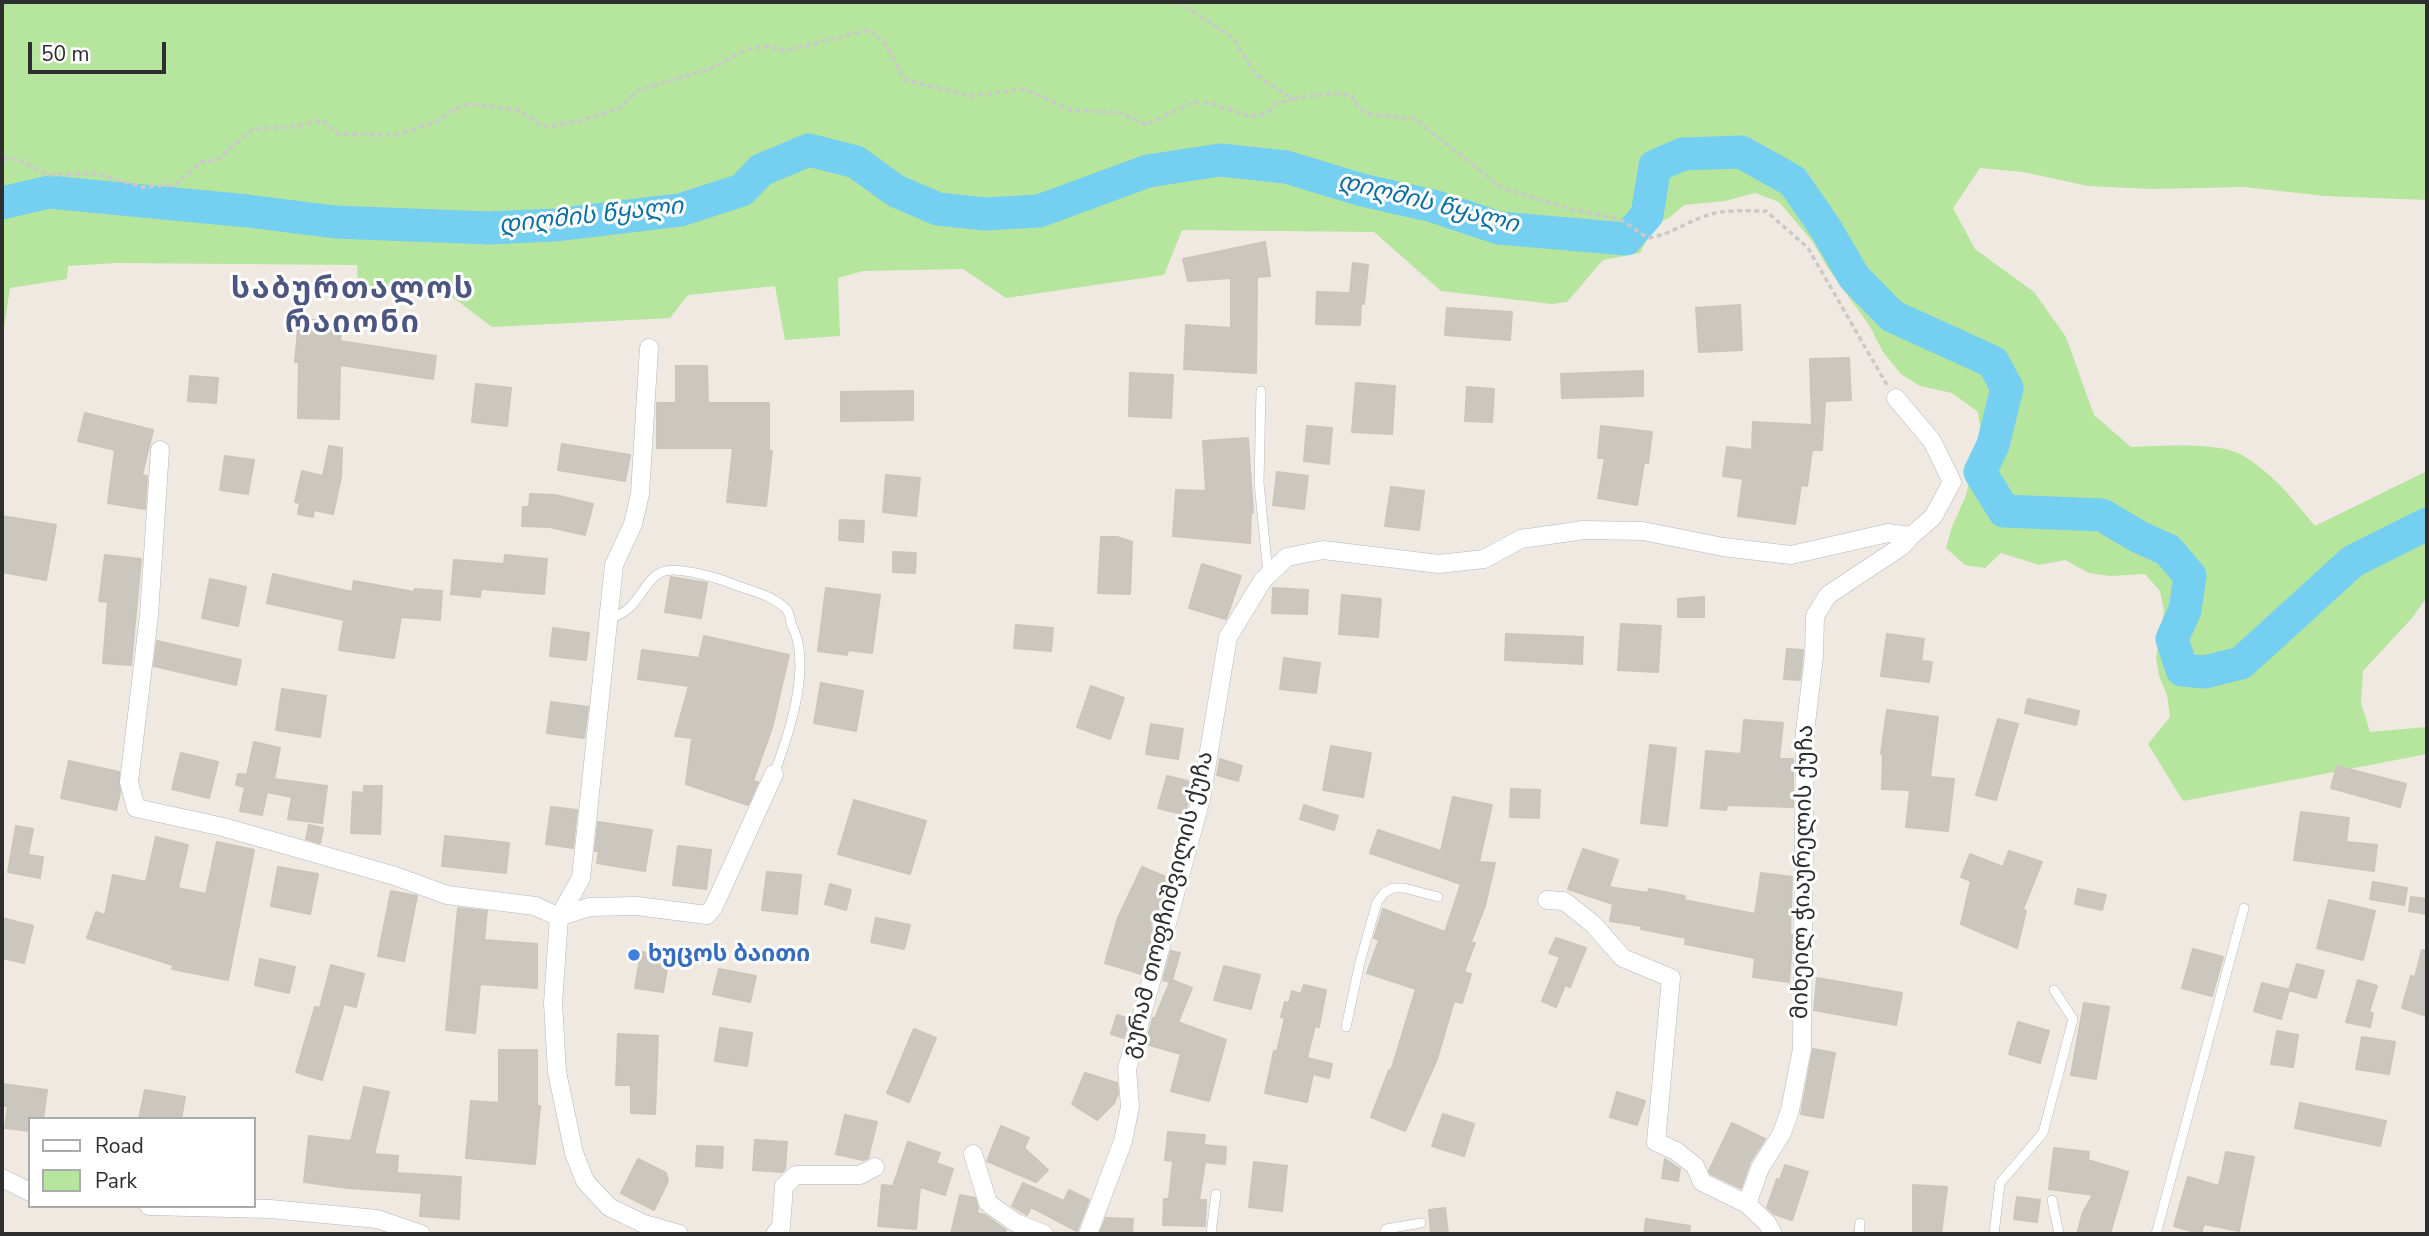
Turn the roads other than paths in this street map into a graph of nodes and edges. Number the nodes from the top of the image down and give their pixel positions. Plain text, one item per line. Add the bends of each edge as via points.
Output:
1 (649, 348) dead end
2 (1261, 391) dead end
3 (1896, 398) road end
4 (160, 450) dead end
5 (1911, 536) junction
6 (1268, 574) junction
7 (609, 618) junction
8 (774, 774) joint
9 (1438, 897) dead end
10 (1547, 900) dead end
11 (2244, 908) dead end
12 (559, 917) junction
13 (2054, 990) dead end
14 (1346, 1027) dead end
15 (973, 1154) dead end
16 (875, 1167) dead end
17 (2, 1178) edge
18 (28, 1191) edge
19 (1216, 1194) dead end
20 (2052, 1200) dead end
21 (1747, 1204) junction
22 (230, 1208) edge
23 (1421, 1223) dead end
24 (1860, 1223) dead end
25 (421, 1234) edge
26 (679, 1234) edge
27 (775, 1234) edge
28 (1044, 1234) edge
29 (1088, 1234) edge
30 (1211, 1234) edge
31 (1384, 1234) edge
32 (1773, 1234) edge
33 (1858, 1234) edge
34 (1994, 1234) edge
35 (2059, 1234) edge
36 (2156, 1234) edge

1 - 7 street via 640,494 633,524 614,565
2 - 6 lane via 1259,483
3 - 5 street via 1932,441 1952,482 1933,517
4 - 12 street via 149,615 129,782 136,808 223,827 447,895 535,906
5 - 6 street, გურამ თოფჩიშვილის ქუჩა via 1888,533 1791,555 1643,531 1584,530 1521,539 1484,559 1440,564 1323,550 1287,556
5 - 21 street, მიხეილ ჭიაურელის ქუჩა via 1828,595 1815,616 1805,732 1802,1049 1783,1133 1760,1168
6 - 29 street, გურამ თოფჩიშვილის ქუჩა via 1228,637 1201,799 1127,1069 1130,1107 1124,1141
7 - 8 lane via 634,606 663,571 724,581 789,610 798,641 799,684
7 - 12 street via 581,878
8 - 12 street via 707,915 637,906 589,907
9 - 14 lane via 1393,888 1377,902
10 - 21 street via 1564,901 1593,924 1623,958 1671,978 1656,1142 1695,1166 1702,1182
11 - 36 lane
12 - 26 street via 553,1003 556,1059 574,1153 585,1181 609,1207
13 - 34 lane via 2073,1019 2043,1133 2000,1183
15 - 28 street via 988,1203 1016,1223
16 - 27 street via 860,1175 796,1175 784,1186 780,1227
17 - 18 street
19 - 30 lane
20 - 35 lane
21 - 32 street
22 - 25 street via 377,1219
23 - 31 lane via 1386,1229
24 - 33 lane

